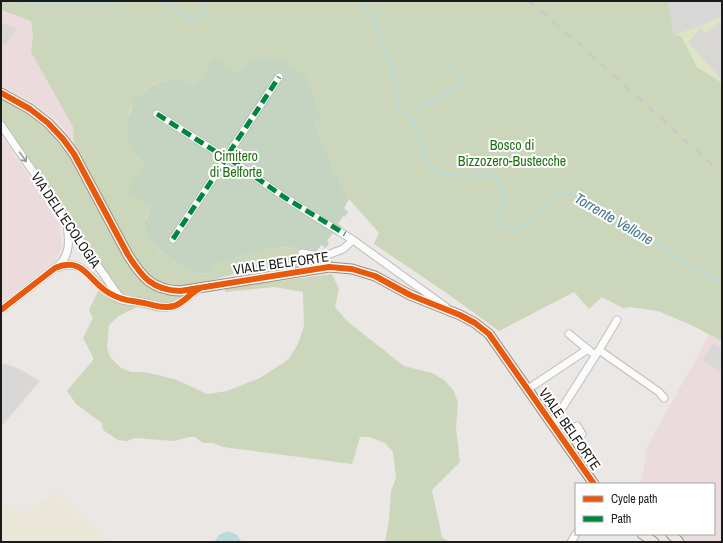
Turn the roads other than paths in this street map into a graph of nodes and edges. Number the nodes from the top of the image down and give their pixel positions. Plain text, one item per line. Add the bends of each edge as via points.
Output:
1 (279, 78) dead end
2 (1, 93) edge
3 (157, 114) dead end
4 (1, 125) edge
5 (228, 159) junction
6 (66, 221) junction
7 (173, 239) dead end
8 (353, 240) junction
9 (302, 253) dead end
10 (55, 268) junction
11 (206, 287) junction
12 (123, 300) junction
13 (1, 310) edge
14 (451, 310) junction
15 (617, 320) dead end
16 (569, 334) dead end
17 (588, 349) junction
18 (597, 353) junction
19 (528, 389) junction
20 (664, 398) dead end
21 (553, 422) junction
22 (577, 426) dead end
23 (593, 483) edge
24 (644, 535) edge
25 (654, 542) edge

1 - 5 street
2 - 11 main road, VIALE BELFORTE via 30,109 48,123 67,144 128,255 143,277 163,290 180,291
3 - 5 street via 222,155 225,152
4 -> 6 street, VIA DELL'ECOLOGIA
5 - 7 street
5 - 8 street
6 - 10 street via 68,251
6 - 12 street, VIA DELL'ECOLOGIA
8 - 9 street via 344,249 322,257
8 - 14 street
10 - 12 street via 65,264 74,265 86,272 107,292
10 - 13 street
11 - 12 street via 195,291 175,306 159,307
11 - 14 main road, VIALE BELFORTE via 329,267 352,269 375,276 410,295
14 - 19 main road, VIALE BELFORTE via 489,334
15 - 18 street
16 - 17 street
17 - 18 street
17 - 19 street, VIALE BELFORTE
18 - 20 street via 659,392
18 - 21 street
19 - 21 main road, VIALE BELFORTE
21 - 22 street via 561,422 583,439
21 - 23 main road, VIALE BELFORTE
24 - 25 main road

